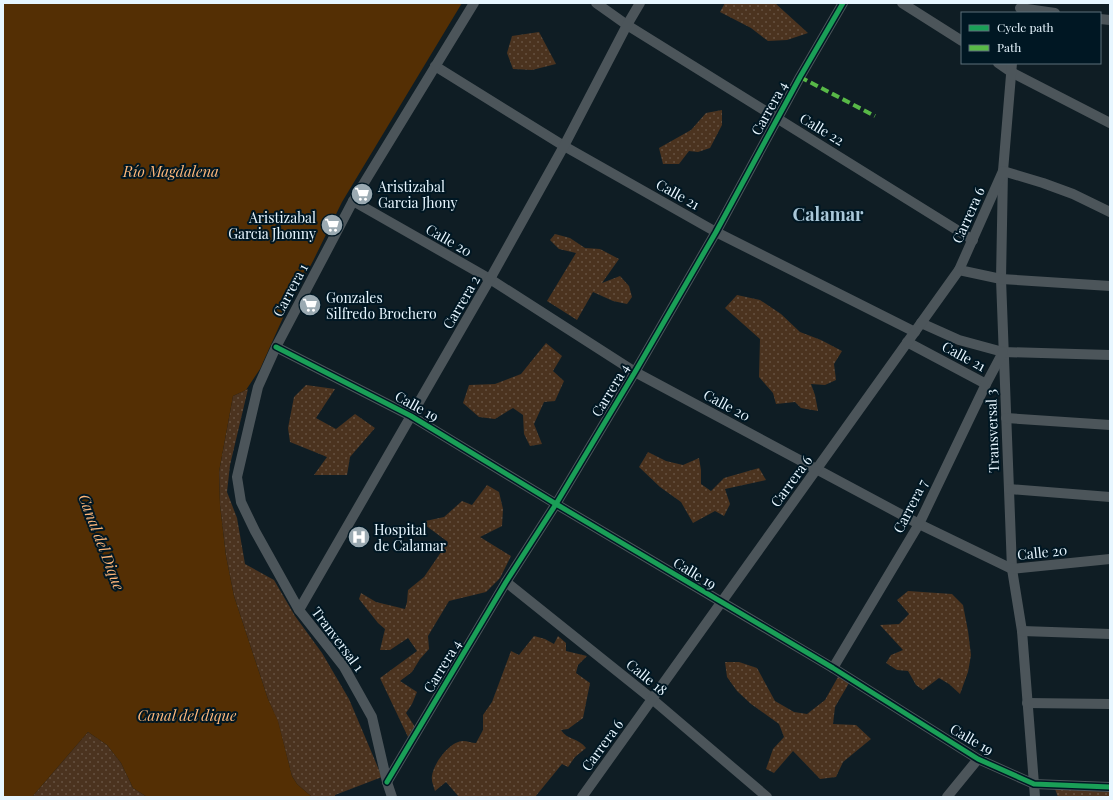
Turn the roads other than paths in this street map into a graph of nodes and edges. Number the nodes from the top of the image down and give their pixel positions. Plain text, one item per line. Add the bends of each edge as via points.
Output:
1 (474, 3) edge
2 (596, 3) edge
3 (640, 3) edge
4 (843, 3) edge
5 (902, 3) edge
6 (1020, 8) edge
7 (1048, 12) edge
8 (627, 24) junction
9 (961, 40) edge
10 (1002, 64) edge
11 (435, 66) junction
12 (1012, 67) edge
13 (777, 118) junction
14 (1110, 123) edge
15 (564, 146) junction
16 (1003, 171) junction
17 (353, 201) junction
18 (1110, 212) edge
19 (716, 232) junction
20 (973, 240) junction
21 (959, 270) junction
22 (490, 279) junction
23 (1001, 280) junction
24 (1110, 286) edge
25 (921, 323) junction
26 (915, 332) junction
27 (908, 342) junction
28 (276, 346) junction
29 (1003, 352) junction
30 (1110, 355) edge
31 (635, 372) junction
32 (986, 384) junction
33 (411, 416) junction
34 (1006, 418) junction
35 (1110, 425) edge
36 (817, 468) junction
37 (1009, 489) junction
38 (1110, 497) edge
39 (556, 504) junction
40 (919, 524) junction
41 (1110, 559) edge
42 (1012, 569) junction
43 (506, 582) junction
44 (721, 602) junction
45 (298, 610) junction
46 (1022, 631) junction
47 (1110, 634) edge
48 (833, 668) junction
49 (652, 699) junction
50 (1027, 703) junction
51 (1110, 704) edge
52 (978, 758) junction
53 (387, 782) junction
54 (1034, 784) junction
55 (1110, 787) edge
56 (392, 797) edge
57 (582, 797) edge
58 (766, 797) edge
59 (947, 797) edge
60 (1035, 797) edge

1 - 11 street, Carrera 1
2 - 8 street, Calle 22
3 - 8 street, Carrera 2
4 - 13 street, Carrera 4
5 - 9 street
6 - 7 street
8 - 13 street, Calle 22
8 - 15 street, Carrera 2
10 - 12 street
11 - 15 street, Calle 21
11 - 17 street, Carrera 1
12 - 14 street
12 - 16 street, Transversal 3
13 - 19 street, Carrera 4
13 - 20 street, Calle 22
15 - 19 street, Calle 21
15 - 22 street, Carrera 2
16 - 18 street via 1065,191
16 - 20 street, Carrera 6
16 - 23 street, Transversal 3
17 - 22 street, Calle 20
17 - 28 street, Carrera 1
19 - 26 street, Calle 21
19 - 31 street, Carrera 4
20 - 21 street, Carrera 6
21 - 23 street
21 - 25 street, Carrera 6
22 - 31 street, Calle 20
22 - 33 street, Carrera 2
23 - 24 street
23 - 29 street, Transversal 3
25 - 26 street, Carrera 6
25 - 29 street via 959,340
26 - 27 street, Carrera 6
27 - 32 street, Calle 21
27 - 36 street, Carrera 6
28 - 33 street, Calle 19
28 - 45 street, Carrera 1 via 258,387 237,477 241,502
29 - 30 street
29 - 32 street, Carrera 7
29 - 34 street, Transversal 3
31 - 36 street, Calle 20
31 - 39 street, Carrera 4
32 - 40 street, Carrera 7
33 - 39 street, Calle 19
33 - 45 street, Carrera 2
34 - 35 street
34 - 37 street, Transversal 3
36 - 40 street, Calle 20
36 - 44 street, Carrera 6
37 - 38 street
37 - 42 street, Transversal 3
39 - 43 street, Carrera 4
39 - 44 street, Calle 19
40 - 42 street, Calle 20
40 - 48 street, Carrera 7
41 - 42 street, Calle 20
42 - 46 street, Transversal 3
43 - 49 street, Calle 18
43 - 53 street, Carrera 4
44 - 48 street, Calle 19
44 - 49 street, Carrera 6
45 - 53 street, Tranversal 1 via 344,667 372,717
46 - 47 street
46 - 50 street, Transversal 3
48 - 52 street, Calle 19
49 - 57 street, Carrera 6
49 - 58 street, Calle 18
50 - 51 street
50 - 54 street, Transversal 3
52 - 54 street, Calle 19
52 - 59 street
53 - 56 street, Tranversal 1
54 - 55 street, Calle 19
54 - 60 street, Transversal 3

